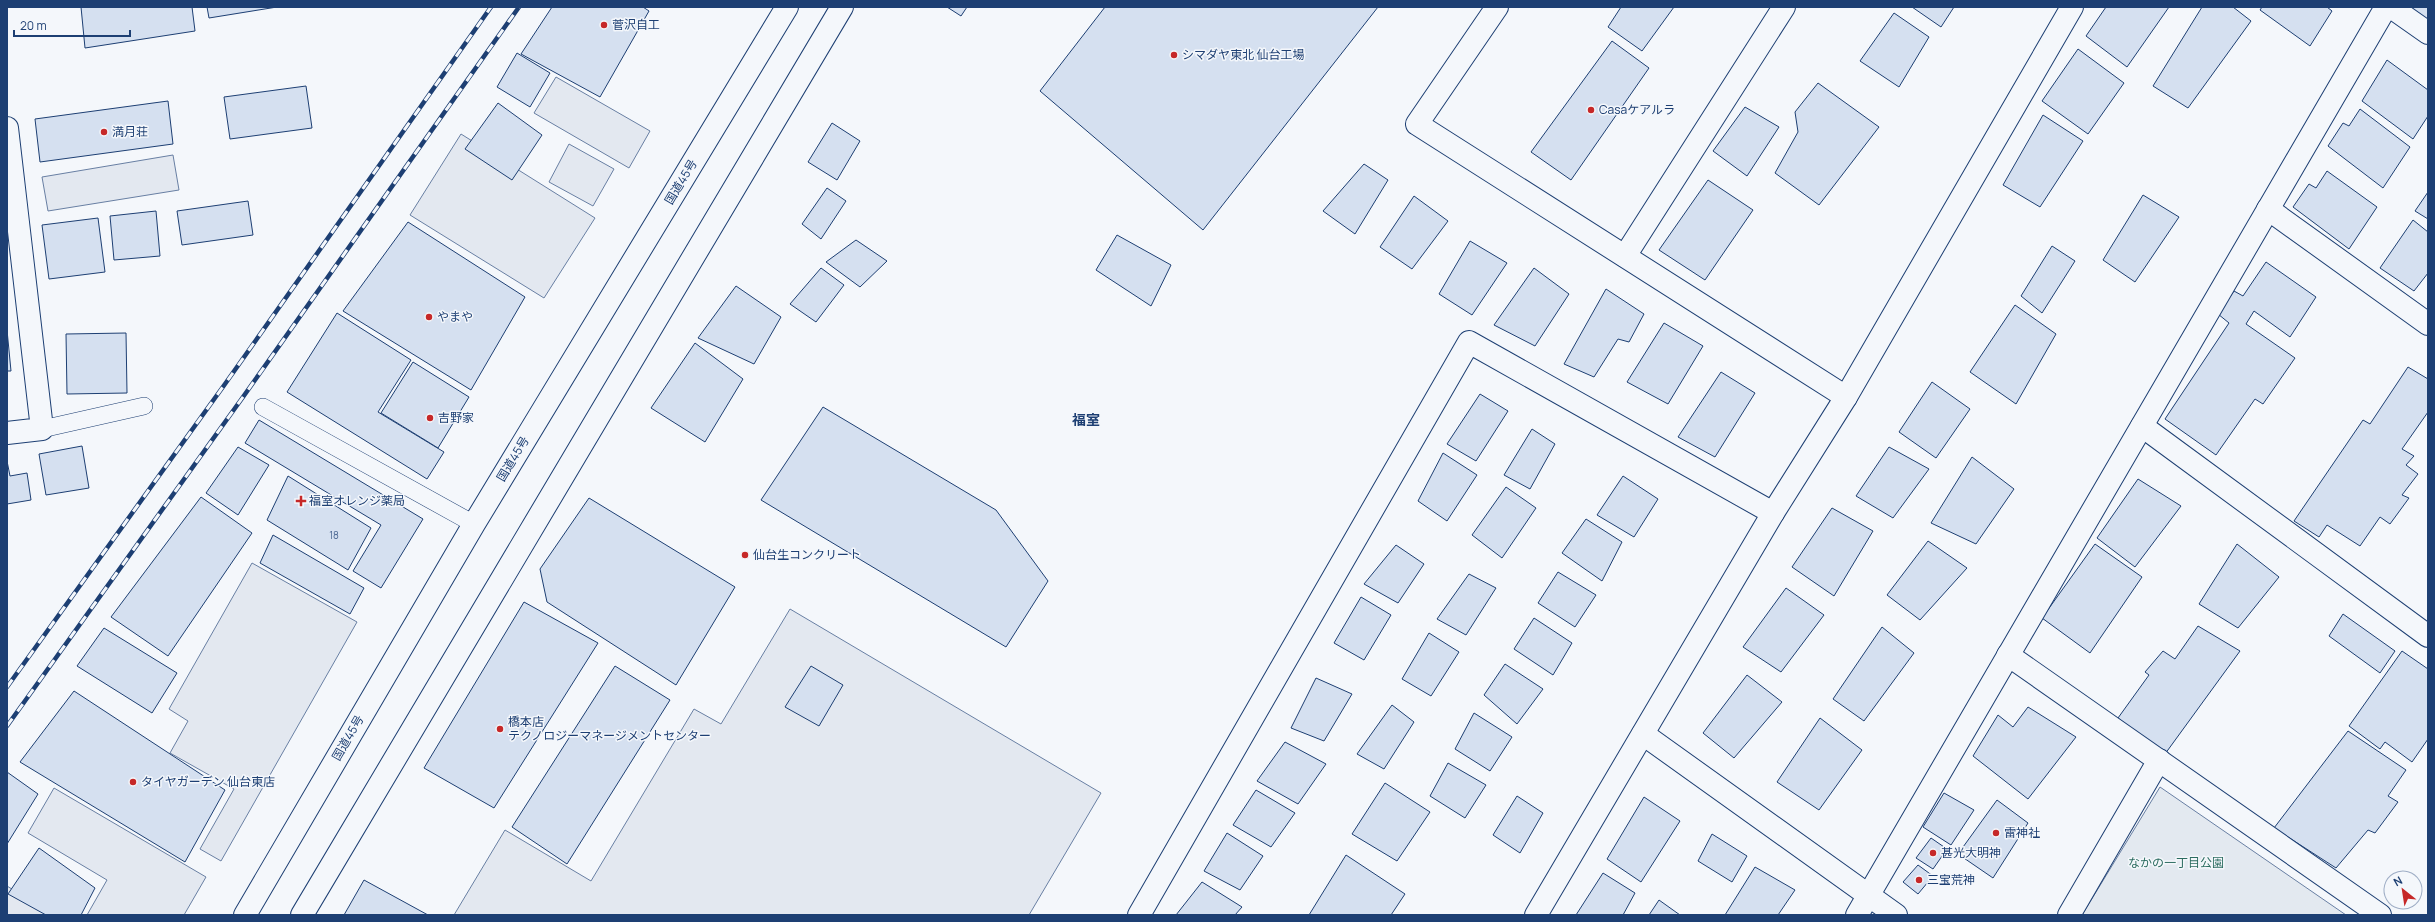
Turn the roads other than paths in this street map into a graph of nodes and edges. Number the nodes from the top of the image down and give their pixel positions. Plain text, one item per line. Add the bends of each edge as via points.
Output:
1 (787, 7) edge
2 (842, 7) edge
3 (1497, 7) edge
4 (1784, 7) edge
5 (2072, 7) edge
6 (2386, 7) edge
7 (2391, 7) edge
8 (2428, 33) edge
9 (7, 128) edge
10 (2268, 209) junction
11 (12, 215) edge
12 (1624, 256) junction
13 (2428, 324) edge
14 (1846, 397) junction
15 (144, 406) dead end
16 (263, 407) dead end
17 (2142, 426) junction
18 (42, 429) junction
19 (7, 433) edge
20 (1773, 513) junction
21 (474, 524) junction
22 (2428, 636) edge
23 (2008, 655) junction
24 (1643, 734) junction
25 (2159, 760) junction
26 (1868, 895) junction
27 (245, 915) edge
28 (302, 915) edge
29 (1138, 915) edge
30 (1536, 915) edge
31 (1857, 915) edge
32 (1896, 915) edge
33 (2069, 915) edge
34 (2380, 915) edge

1 - 21 main road, 国道45号
2 - 28 main road
3 - 12 main road via 1417,124
4 - 12 main road
5 - 14 main road
6 - 10 main road
7 - 8 main road
9 - 11 main road
10 - 13 main road
10 - 17 main road
11 - 18 main road
12 - 14 main road
14 - 20 main road
15 - 18 lane
16 - 21 lane
17 - 22 main road
17 - 23 main road
18 - 19 main road
20 - 24 main road
20 - 29 main road via 1469,342
21 - 27 main road, 国道45号
23 - 25 main road
23 - 26 main road
24 - 26 main road
24 - 30 main road
25 - 33 main road
25 - 34 main road
26 - 31 main road
26 - 32 main road

